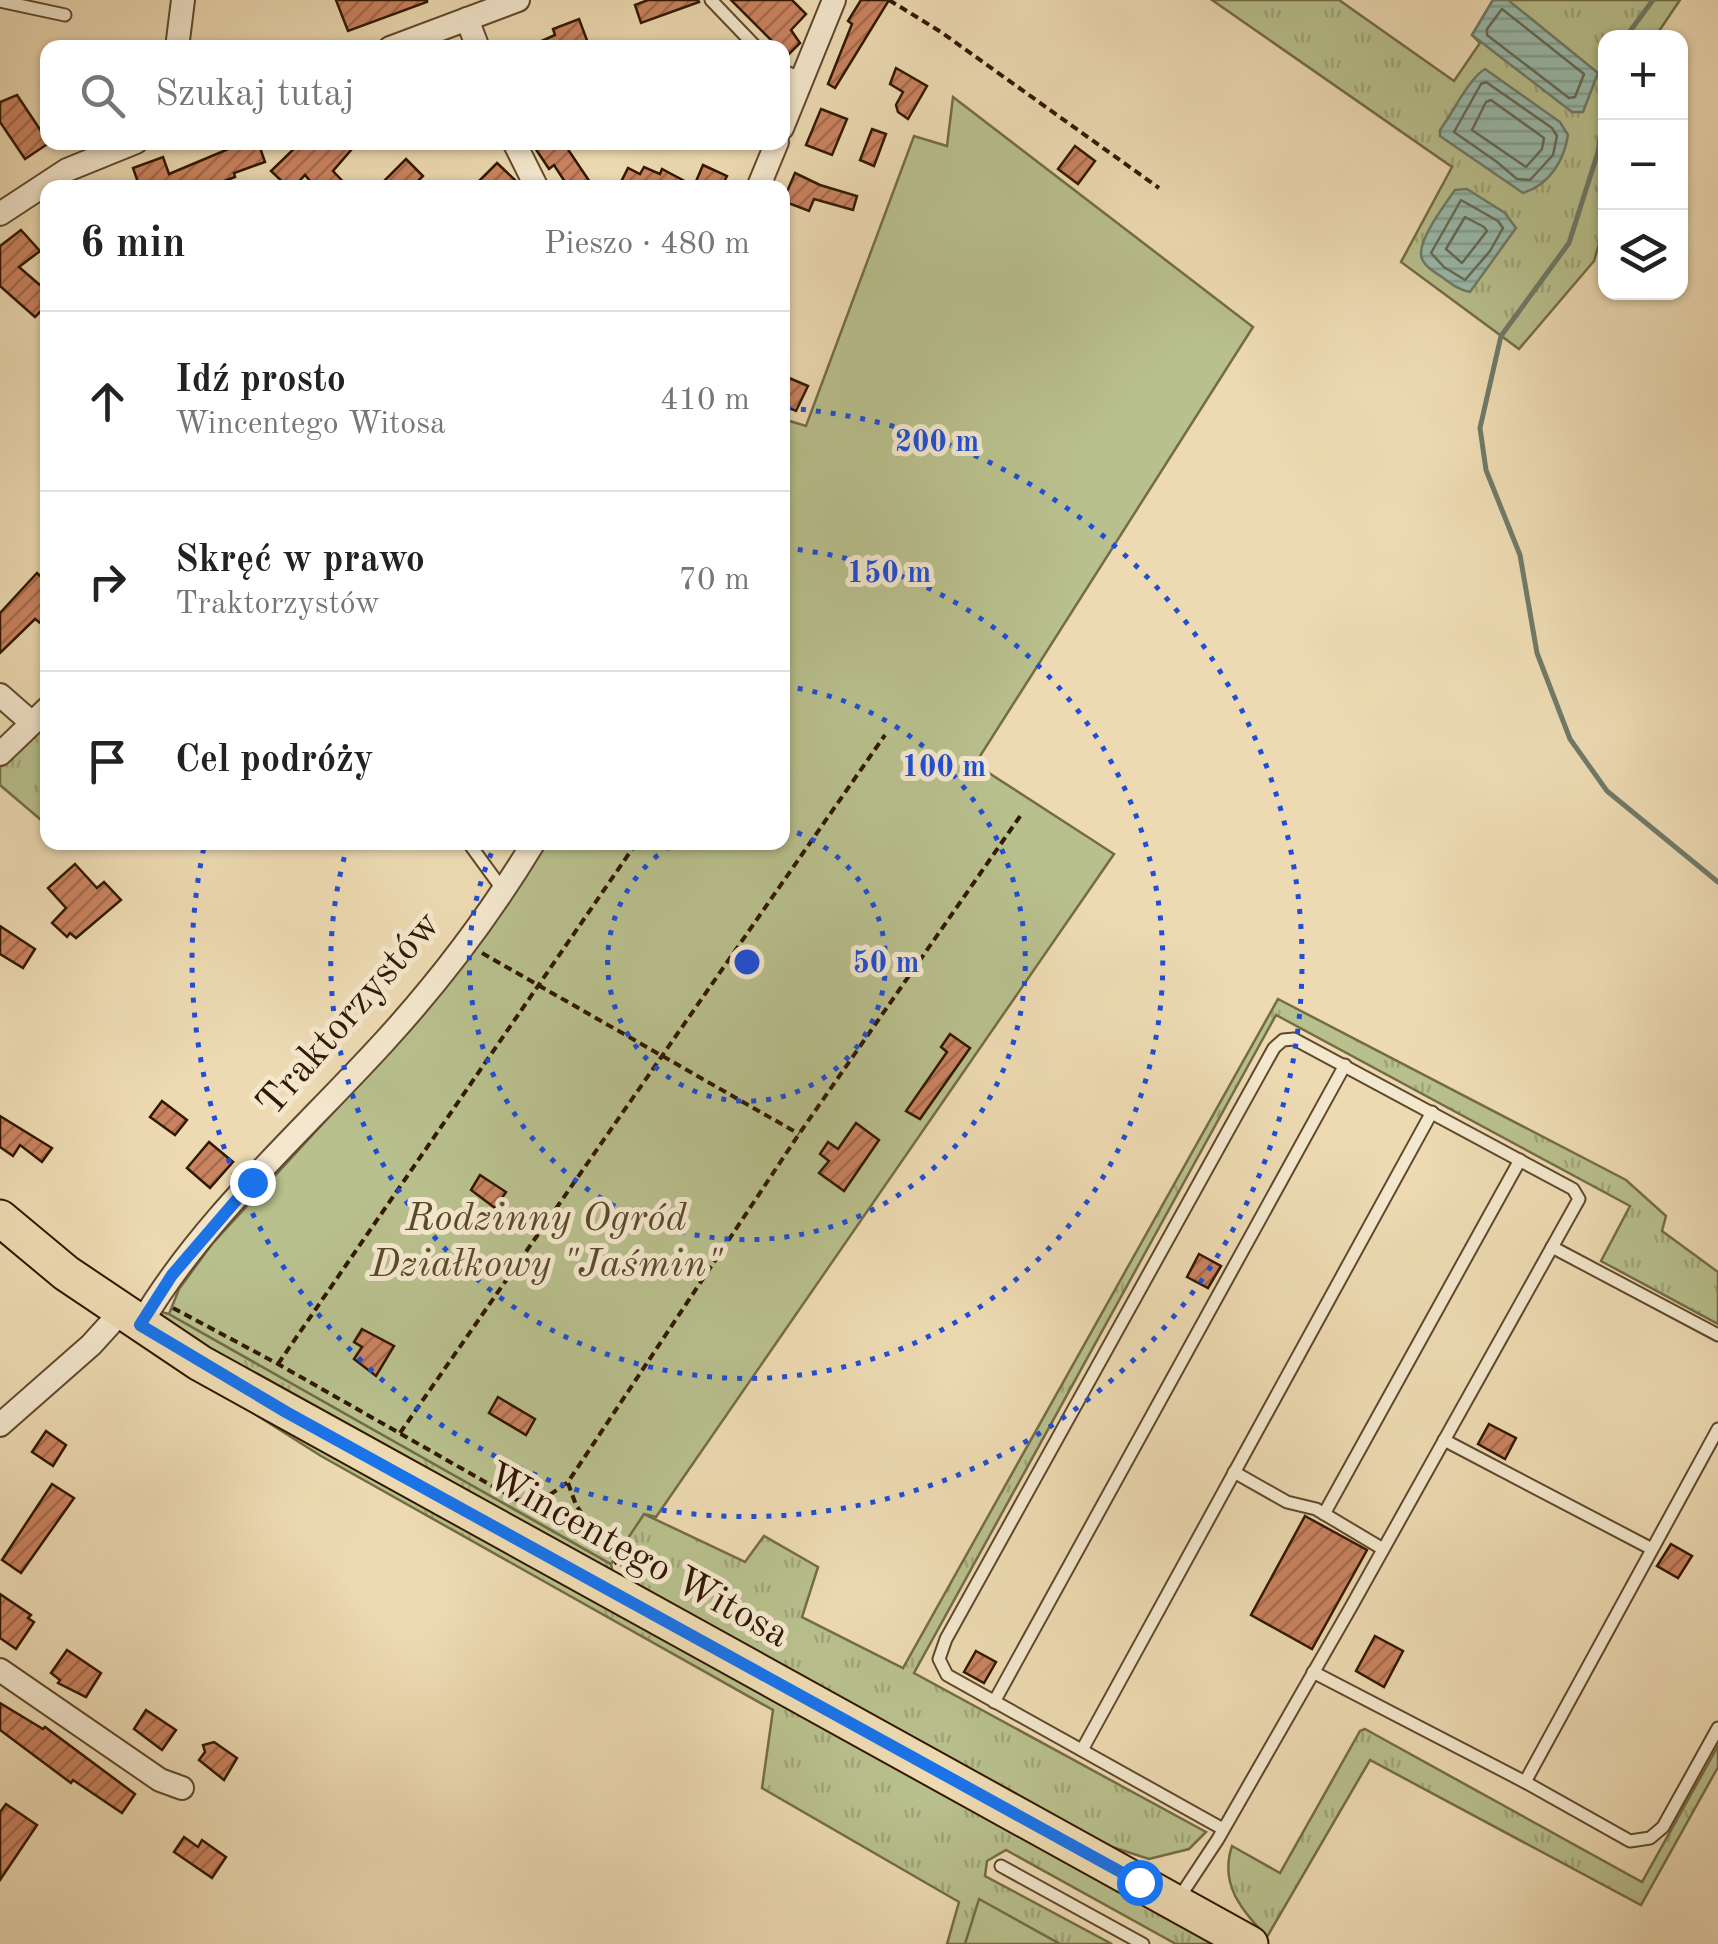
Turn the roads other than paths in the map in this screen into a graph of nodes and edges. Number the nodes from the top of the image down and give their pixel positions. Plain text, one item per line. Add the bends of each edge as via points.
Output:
1 (183, 0) edge
2 (518, 0) edge
3 (711, 0) edge
4 (834, 0) edge
5 (0, 1) edge
6 (65, 15) dead end
7 (467, 19) junction
8 (178, 40) edge
9 (411, 40) edge
10 (475, 40) edge
11 (750, 40) edge
12 (792, 75) edge
13 (116, 150) edge
14 (518, 150) edge
15 (773, 150) edge
16 (51, 180) edge
17 (533, 180) edge
18 (761, 180) edge
19 (40, 187) edge
20 (0, 214) edge
21 (0, 694) edge
22 (40, 716) edge
23 (0, 754) edge
24 (474, 850) edge
25 (529, 850) edge
26 (502, 890) junction
27 (1345, 1064) junction
28 (1432, 1112) junction
29 (1520, 1160) junction
30 (0, 1218) edge
31 (1552, 1247) junction
32 (139, 1312) junction
33 (1718, 1335) edge
34 (0, 1425) edge
35 (1718, 1428) edge
36 (1444, 1440) junction
37 (1234, 1472) junction
38 (1324, 1514) junction
39 (1384, 1549) junction
40 (1652, 1549) junction
41 (0, 1670) edge
42 (1313, 1672) junction
43 (994, 1702) junction
44 (1718, 1728) edge
45 (1082, 1750) junction
46 (1525, 1782) junction
47 (182, 1788) dead end
48 (1223, 1829) junction
49 (1001, 1866) dead end
50 (1176, 1903) junction
51 (1143, 1944) edge
52 (1250, 1944) edge

1 - 8 street
2 - 7 street
3 - 11 lane
4 - 12 street
5 - 6 lane
7 - 9 street
7 - 10 street
13 - 16 street
14 - 17 street
15 - 18 street
19 - 20 street
21 - 22 street
22 - 23 street
24 - 26 lane
25 - 26 street, Traktorzystów
26 - 32 street, Traktorzystów via 410,1014
27 - 28 lane
27 - 43 lane
27 - 43 lane via 1294,1040 1274,1048 955,1622 941,1664 947,1675
28 - 29 lane
28 - 37 lane
29 - 31 lane via 1573,1189 1578,1199
29 - 38 lane
30 - 32 main road, Wincentego Witosa via 66,1273
31 - 33 lane
31 - 36 lane
32 - 34 street, Traktorzystów
32 - 50 main road, Wincentego Witosa via 286,1412
35 - 40 lane
36 - 39 lane
36 - 40 lane
37 - 38 lane
37 - 45 lane
38 - 39 lane
39 - 42 lane
40 - 46 lane
41 - 47 street via 160,1780
42 - 46 lane
42 - 48 lane
43 - 45 lane
44 - 46 lane via 1663,1827 1650,1838 1630,1841
45 - 48 lane
48 - 50 lane
49 - 51 lane
50 - 52 main road, Wincentego Witosa

